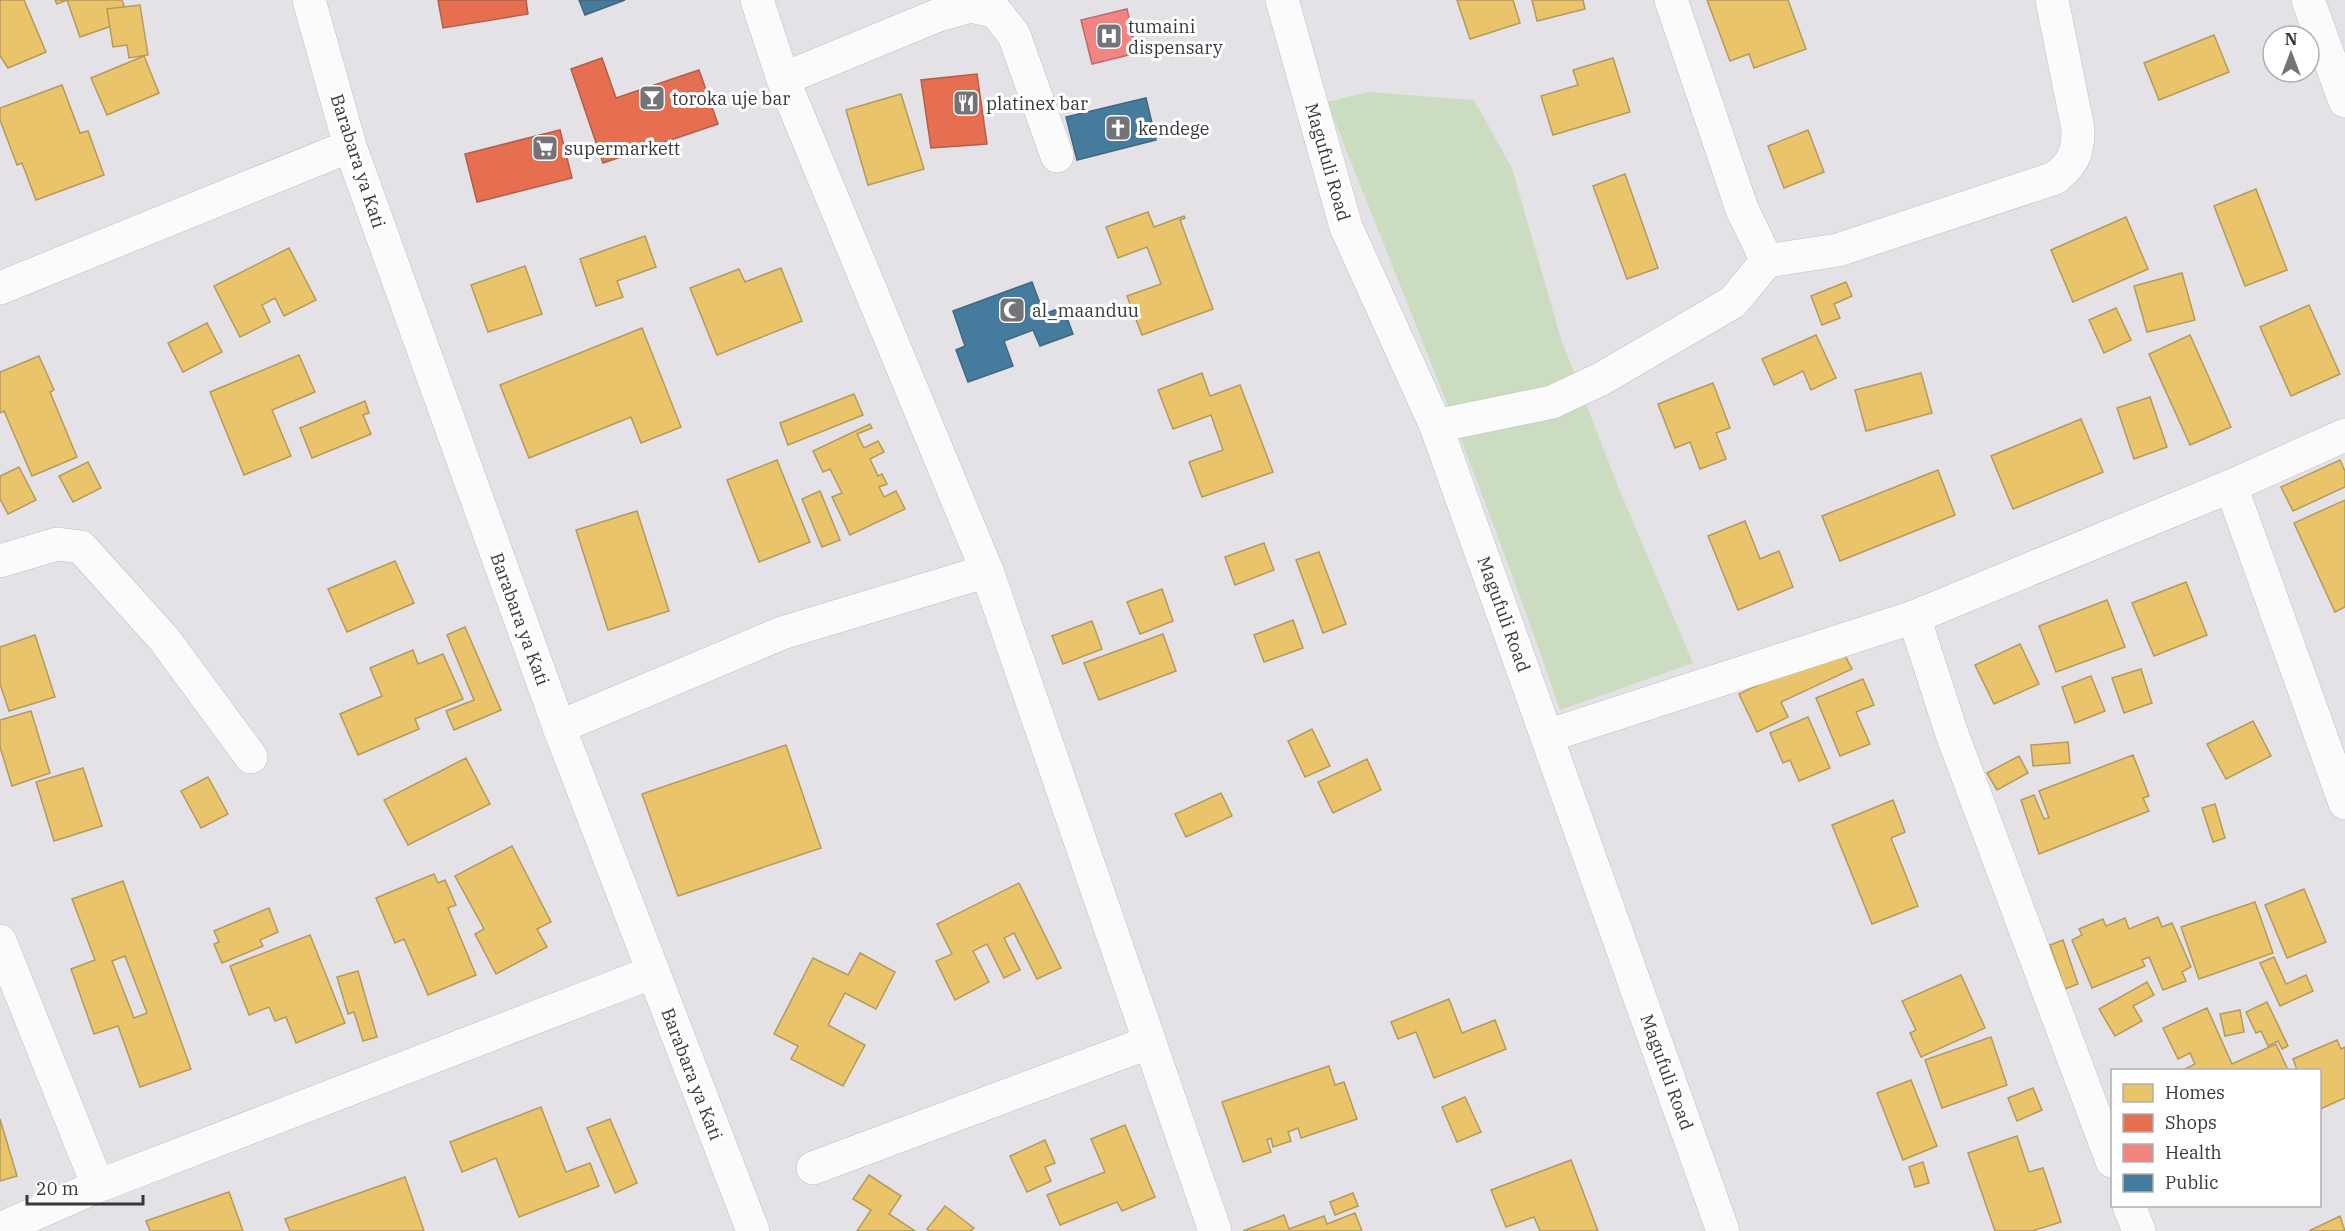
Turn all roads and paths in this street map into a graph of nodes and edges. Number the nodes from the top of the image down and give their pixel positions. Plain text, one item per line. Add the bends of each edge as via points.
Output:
1 (309, 0) edge
2 (757, 0) edge
3 (1282, 0) edge
4 (1671, 0) edge
5 (2052, 0) edge
6 (2308, 0) edge
7 (783, 79) junction
8 (2345, 101) edge
9 (350, 146) junction
10 (1057, 156) dead end
11 (1767, 261) junction
12 (0, 288) edge
13 (1436, 426) junction
14 (2345, 435) edge
15 (2231, 486) junction
16 (0, 561) edge
17 (987, 571) junction
18 (1914, 617) junction
19 (558, 727) junction
20 (1547, 736) junction
21 (251, 757) dead end
22 (2345, 803) edge
23 (0, 941) edge
24 (653, 972) junction
25 (1150, 1042) junction
26 (2111, 1158) edge
27 (813, 1168) dead end
28 (98, 1186) junction
29 (2129, 1207) edge
30 (0, 1229) edge
31 (753, 1231) edge
32 (1215, 1231) edge
33 (1723, 1231) edge
34 (2139, 1231) edge

1 - 9 street, Barabara ya Kati
2 - 7 street
3 - 13 street, Magufuli Road via 1346,227
4 - 11 street via 1742,209
5 - 11 street via 2078,129 2078,149 2070,165 2055,178 1838,250
6 - 8 street
7 - 10 street via 936,16 971,6 996,12 1014,35
7 - 17 street
9 - 12 street
9 - 19 street, Barabara ya Kati
11 - 13 street via 1733,302 1602,379 1552,402
13 - 20 street, Magufuli Road
14 - 15 street
15 - 18 street
15 - 22 street
16 - 21 street via 57,544 81,547 164,639
17 - 19 street via 782,633
17 - 25 street
18 - 20 street
18 - 26 street via 1952,734
19 - 24 street, Barabara ya Kati
20 - 33 street, Magufuli Road
23 - 28 street
24 - 28 street
24 - 31 street, Barabara ya Kati
25 - 27 street
25 - 32 street
28 - 30 street
29 - 34 street

